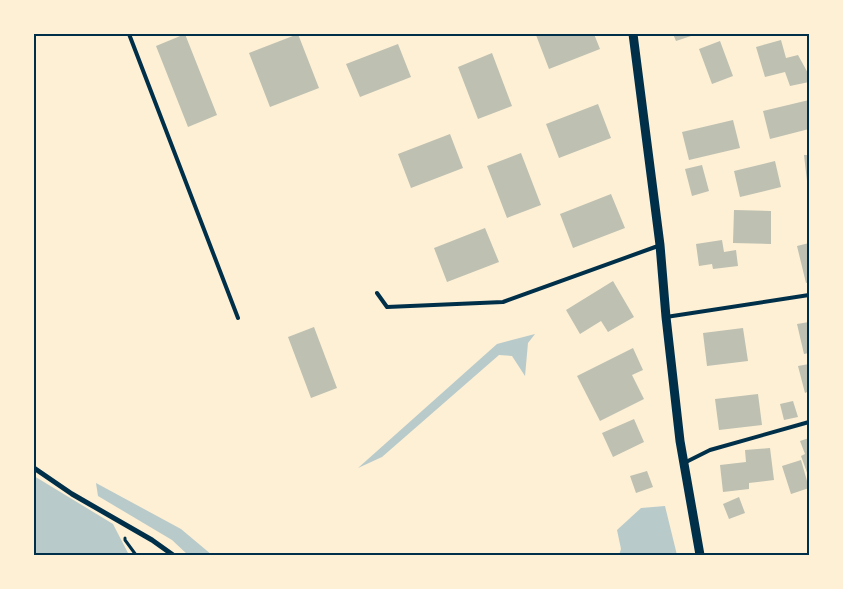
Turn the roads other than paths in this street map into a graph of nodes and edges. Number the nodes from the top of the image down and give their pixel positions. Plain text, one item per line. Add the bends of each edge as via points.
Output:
1 (129, 34) edge
2 (633, 34) edge
3 (660, 245) junction
4 (377, 293) dead end
5 (809, 294) edge
6 (666, 317) junction
7 (238, 318) dead end
8 (809, 422) edge
9 (684, 463) junction
10 (34, 468) edge
11 (173, 555) edge
12 (700, 555) edge

1 - 7 lane
2 - 3 street
3 - 4 lane via 503,302 387,307
3 - 6 street
5 - 6 lane
6 - 9 street
8 - 9 lane via 710,450
9 - 12 street
10 - 11 street

